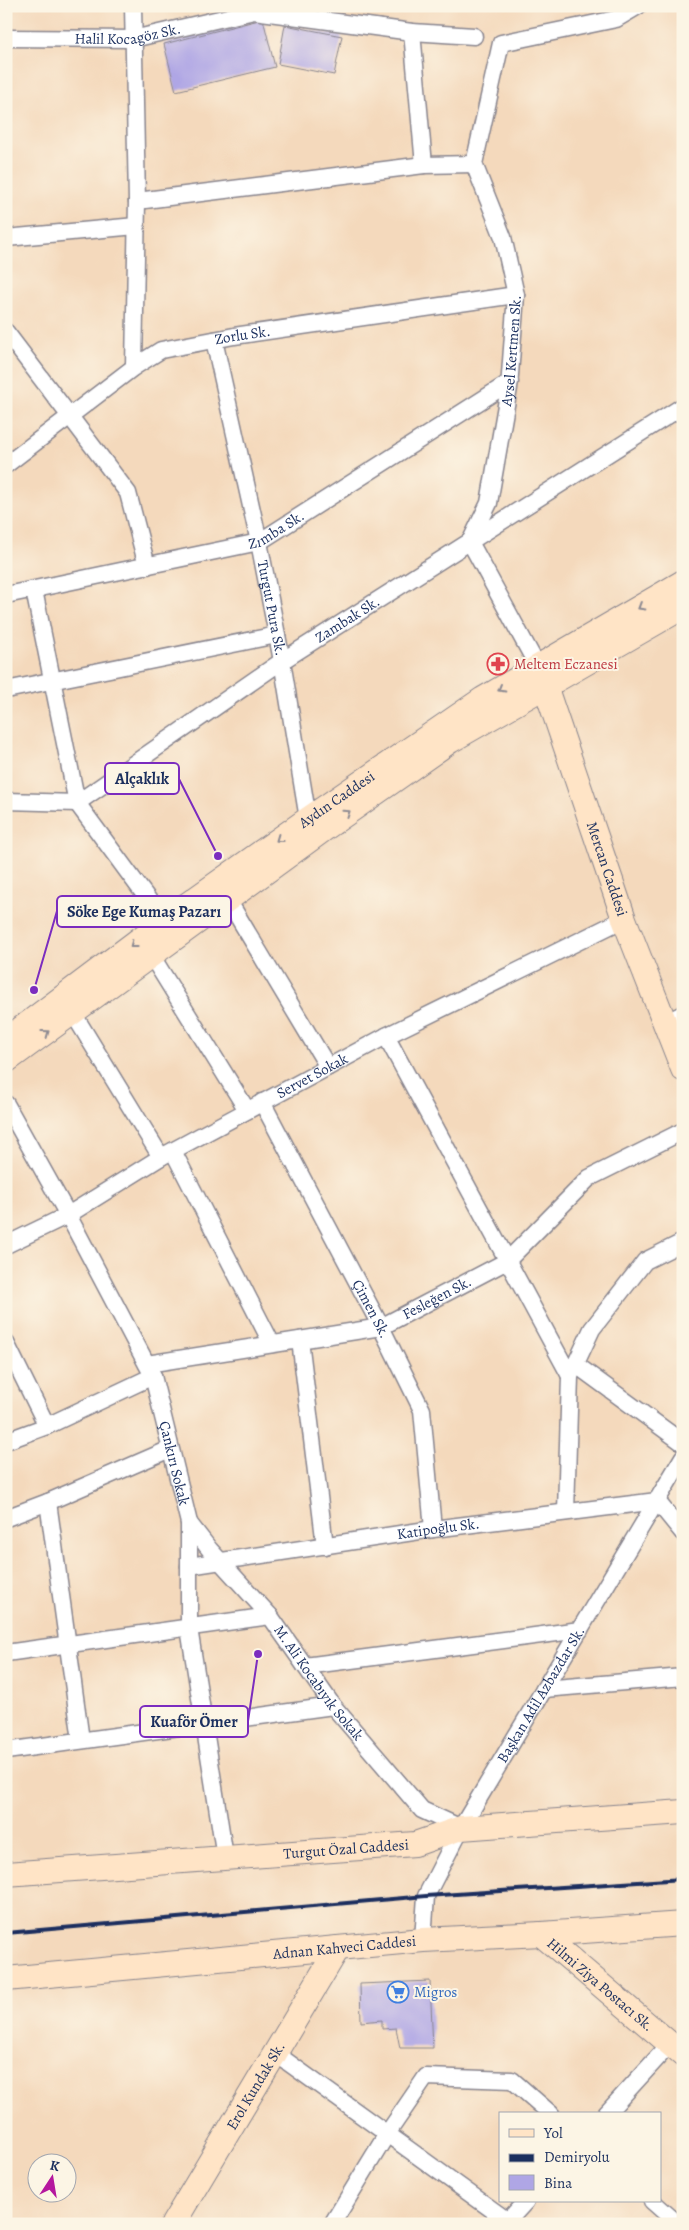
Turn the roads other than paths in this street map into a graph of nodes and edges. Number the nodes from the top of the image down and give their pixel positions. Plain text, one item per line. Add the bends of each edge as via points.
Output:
1 (133, 6) edge
2 (638, 6) edge
3 (247, 9) edge
4 (412, 32) junction
5 (474, 36) dead end
6 (6, 38) edge
7 (132, 39) junction
8 (474, 164) junction
9 (424, 165) junction
10 (137, 201) junction
11 (136, 226) junction
12 (6, 238) edge
13 (516, 295) junction
14 (6, 332) edge
15 (214, 340) junction
16 (134, 367) junction
17 (510, 382) junction
18 (683, 406) edge
19 (70, 418) junction
20 (6, 465) edge
21 (259, 542) junction
22 (470, 542) junction
23 (147, 566) junction
24 (683, 582) edge
25 (34, 590) junction
26 (6, 595) edge
27 (683, 607) edge
28 (277, 636) junction
29 (282, 661) junction
30 (541, 676) junction
31 (52, 680) junction
32 (6, 690) edge
33 (6, 801) edge
34 (78, 803) junction
35 (308, 819) junction
36 (228, 900) junction
37 (624, 919) junction
38 (164, 921) junction
39 (151, 956) junction
40 (73, 1013) junction
41 (674, 1018) edge
42 (386, 1036) junction
43 (6, 1040) edge
44 (6, 1061) edge
45 (328, 1067) junction
46 (683, 1069) edge
47 (262, 1102) junction
48 (6, 1104) edge
49 (247, 1110) junction
50 (683, 1131) edge
51 (167, 1154) junction
52 (68, 1215) junction
53 (683, 1242) edge
54 (6, 1245) edge
55 (507, 1261) junction
56 (381, 1327) junction
57 (300, 1340) junction
58 (6, 1344) edge
59 (272, 1344) junction
60 (150, 1370) junction
61 (572, 1370) junction
62 (47, 1426) junction
63 (6, 1441) edge
64 (683, 1443) edge
65 (170, 1449) junction
66 (683, 1457) edge
67 (657, 1501) junction
68 (48, 1502) junction
69 (566, 1512) junction
70 (6, 1518) edge
71 (189, 1523) junction
72 (433, 1529) junction
73 (683, 1533) edge
74 (326, 1546) junction
75 (222, 1562) junction
76 (189, 1566) junction
77 (270, 1616) junction
78 (189, 1628) junction
79 (580, 1630) junction
80 (68, 1645) junction
81 (6, 1653) edge
82 (305, 1666) junction
83 (683, 1677) edge
84 (544, 1689) junction
85 (334, 1706) junction
86 (204, 1724) junction
87 (81, 1740) junction
88 (6, 1751) edge
89 (683, 1812) edge
90 (461, 1828) junction
91 (225, 1857) junction
92 (6, 1874) edge
93 (683, 1924) edge
94 (540, 1934) junction
95 (422, 1940) junction
96 (338, 1948) junction
97 (6, 1979) edge
98 (676, 2049) edge
99 (275, 2053) junction
100 (549, 2112) edge
101 (608, 2112) edge
102 (387, 2134) junction
103 (525, 2202) edge
104 (653, 2202) edge
105 (508, 2223) edge
106 (172, 2224) edge
107 (332, 2224) edge
108 (678, 2224) edge

1 - 7 street
2 - 8 street via 616,19 501,42
3 - 4 street, Halil Kocagöz Sk.
3 - 7 street, Halil Kocagöz Sk.
4 - 5 street, Halil Kocagöz Sk.
4 - 9 street
6 - 7 street, Halil Kocagöz Sk.
7 - 10 street
8 - 9 street
8 - 13 street, Aysel Kertmen Sk. via 503,236
9 - 10 street
10 - 11 street
11 - 12 street
11 - 16 street
13 - 15 street, Zorlu Sk.
13 - 17 street, Aysel Kertmen Sk.
14 - 19 street
15 - 16 street, Zorlu Sk. via 161,350
15 - 21 street, Turgut Pura Sk.
16 - 19 street, Zorlu Sk.
17 - 21 street, Zımba Sk.
17 - 22 street, Aysel Kertmen Sk. via 489,503
18 - 22 street, Zambak Sk.
19 - 20 street, Zorlu Sk.
19 - 23 street via 128,492
21 - 23 street, Zımba Sk.
21 - 28 street, Turgut Pura Sk.
22 - 29 street, Zambak Sk.
22 - 30 street
23 - 25 street, Zımba Sk.
24 -> 30 main road, Aydın Caddesi
25 - 26 street, Zımba Sk.
25 - 31 street
27 - 30 main road, Aydın Caddesi
28 - 29 street, Turgut Pura Sk.
28 - 31 street
29 - 34 street, Zambak Sk.
29 - 35 street, Turgut Pura Sk.
30 -> 35 main road, Aydın Caddesi via 483,699
36 -> 30 main road, Aydın Caddesi
30 - 37 main road, Mercan Caddesi
31 - 32 street
31 - 34 street
33 - 34 street
34 - 38 street
35 -> 38 main road, Aydın Caddesi
36 - 39 main road, Aydın Caddesi
36 - 45 street
37 - 41 main road, Mercan Caddesi
37 - 42 street, Servet Sokak
38 -> 43 main road, Aydın Caddesi
39 - 40 main road, Aydın Caddesi
39 - 49 street
44 -> 40 main road, Aydın Caddesi
40 - 51 street
41 - 46 main road, Mercan Caddesi
42 - 45 street, Servet Sokak
42 - 55 street
45 - 47 street, Servet Sokak
47 - 49 street, Servet Sokak
47 - 56 street, Çimen Sk.
48 - 52 street, Çankırı Sokak
49 - 51 street, Servet Sokak
50 - 55 street, Fesleğen Sk. via 589,1178
51 - 52 street, Servet Sokak
51 - 59 street
52 - 54 street, Servet Sokak
52 - 60 street, Çankırı Sokak
53 - 61 street via 646,1262 592,1329
55 - 56 street, Fesleğen Sk.
55 - 61 street
56 - 57 street, Fesleğen Sk.
56 - 72 street, Çimen Sk. via 422,1410
57 - 59 street, Fesleğen Sk.
57 - 74 street
58 - 62 street
59 - 60 street, Fesleğen Sk.
60 - 62 street, Fesleğen Sk.
60 - 65 street, Çankırı Sokak
61 - 64 street
61 - 69 street
62 - 63 street, Fesleğen Sk.
65 - 68 street
65 - 71 street, Çankırı Sokak
66 - 67 street, Başkan Adil Azbazdar Sk.
67 - 69 street, Katipoğlu Sk.
67 - 73 street
67 - 79 street, Başkan Adil Azbazdar Sk.
68 - 70 street
68 - 80 street
69 - 72 street, Katipoğlu Sk.
71 - 75 street, M. Ali Kocabıyık Sokak
71 - 76 street, Çankırı Sokak
72 - 74 street, Katipoğlu Sk.
74 - 75 street, Katipoğlu Sk.
75 - 76 street, Katipoğlu Sk.
75 - 77 street, M. Ali Kocabıyık Sokak
76 - 78 street, Çankırı Sokak
77 - 78 street
77 - 82 street, M. Ali Kocabıyık Sokak
78 - 80 street
78 - 86 street, Çankırı Sokak
79 - 82 street
79 - 84 street, Başkan Adil Azbazdar Sk.
80 - 81 street
80 - 87 street
82 - 85 street, M. Ali Kocabıyık Sokak
83 - 84 street
84 - 90 street, Başkan Adil Azbazdar Sk.
85 - 86 street
85 - 90 street, M. Ali Kocabıyık Sokak via 422,1810
86 - 87 street
86 - 91 street, Çankırı Sokak
87 - 88 street
89 - 90 main road, Turgut Özal Caddesi
90 - 91 main road, Turgut Özal Caddesi via 415,1844
90 - 95 street, Başkan Adil Azbazdar Sk. via 426,1896
91 - 92 main road, Turgut Özal Caddesi
93 - 94 main road, Adnan Kahveci Caddesi
94 - 95 main road, Adnan Kahveci Caddesi
94 - 98 main road, Hilmi Ziya Postacı Sk.
95 - 96 main road, Adnan Kahveci Caddesi
96 - 97 main road, Adnan Kahveci Caddesi
96 - 99 main road, Erol Kundak Sk.
98 - 101 street
99 - 102 street
99 - 106 main road, Erol Kundak Sk.
100 - 102 street via 512,2080 426,2077
102 - 105 street
102 - 107 street
103 - 105 street
104 - 108 street

